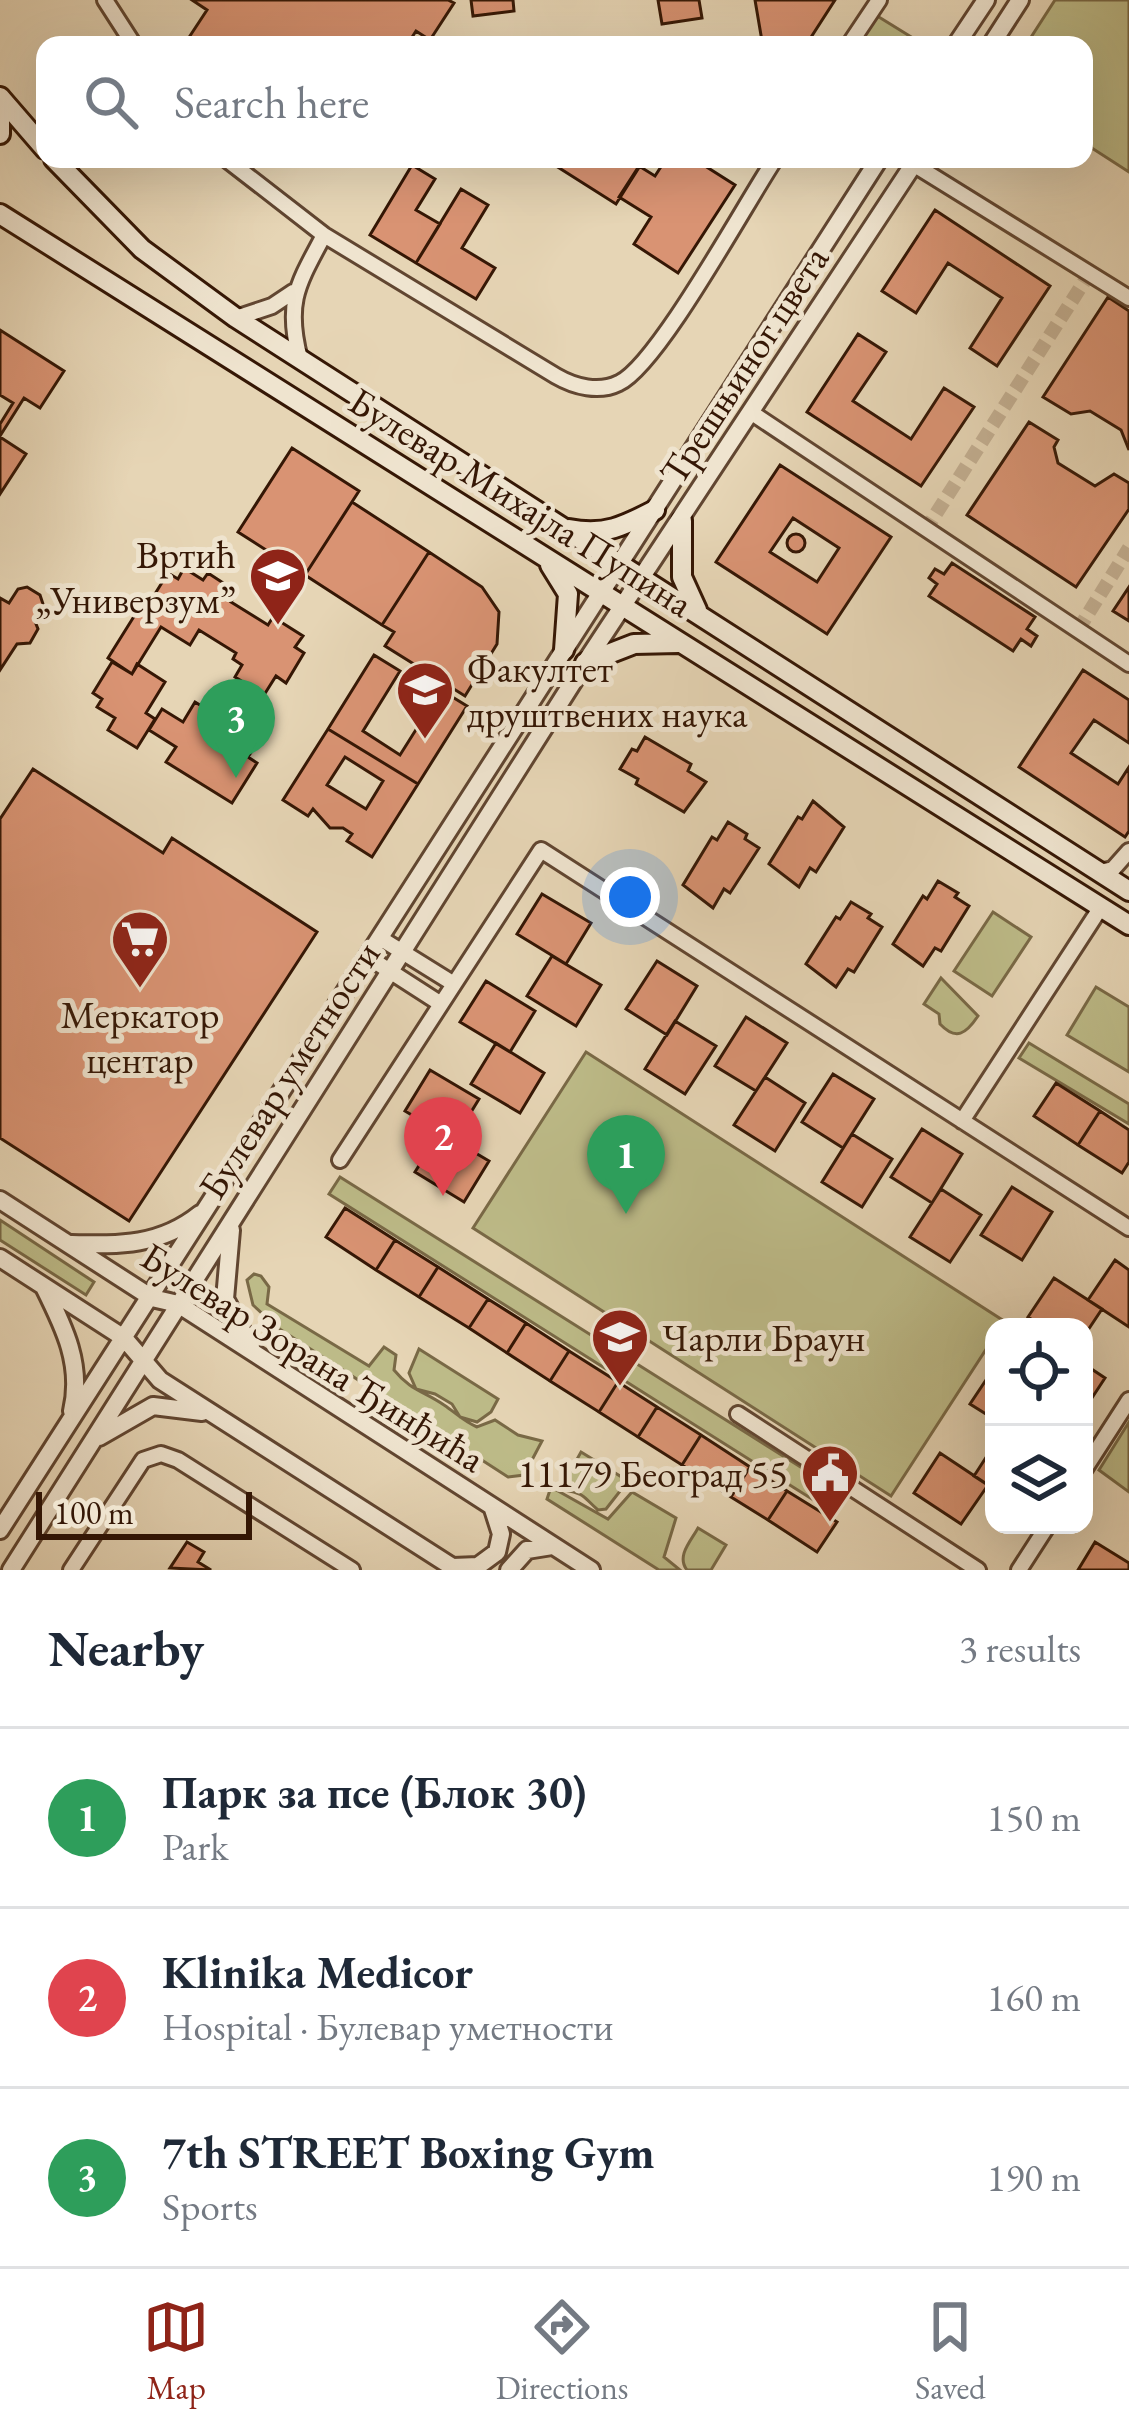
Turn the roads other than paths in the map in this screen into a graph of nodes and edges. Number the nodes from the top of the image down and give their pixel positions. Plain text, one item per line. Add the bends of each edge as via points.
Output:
1 (105, 0) edge
2 (879, 0) edge
3 (986, 0) edge
4 (1020, 0) edge
5 (128, 36) edge
6 (856, 36) edge
7 (962, 36) edge
8 (997, 36) edge
9 (0, 97) edge
10 (0, 134) edge
11 (36, 138) edge
12 (63, 168) edge
13 (238, 168) edge
14 (769, 168) edge
15 (873, 168) edge
16 (908, 168) edge
17 (923, 168) edge
18 (0, 214) edge
19 (324, 235) junction
20 (293, 292) junction
21 (1129, 298) edge
22 (236, 318) junction
23 (301, 361) junction
24 (752, 413) junction
25 (655, 510) junction
26 (682, 521) junction
27 (556, 526) junction
28 (539, 553) junction
29 (619, 565) junction
30 (643, 580) junction
31 (601, 591) junction
32 (624, 606) junction
33 (699, 615) junction
34 (682, 643) junction
35 (564, 650) junction
36 (585, 664) junction
37 (1129, 664) edge
38 (1126, 855) edge
39 (1100, 872) junction
40 (1126, 889) edge
41 (1101, 907) junction
42 (1129, 925) edge
43 (380, 938) junction
44 (404, 953) junction
45 (368, 957) junction
46 (392, 973) junction
47 (454, 984) junction
48 (441, 1004) junction
49 (962, 1120) junction
50 (340, 1160) dead end
51 (0, 1200) edge
52 (210, 1206) junction
53 (234, 1215) junction
54 (1129, 1228) edge
55 (68, 1244) junction
56 (0, 1258) edge
57 (44, 1286) junction
58 (152, 1298) junction
59 (178, 1304) junction
60 (124, 1338) junction
61 (254, 1353) junction
62 (145, 1360) junction
63 (1129, 1400) edge
64 (739, 1414) dead end
65 (220, 1418) junction
66 (69, 1424) junction
67 (93, 1441) junction
68 (1093, 1456) edge
69 (493, 1508) junction
70 (0, 1530) edge
71 (1042, 1534) edge
72 (553, 1546) junction
73 (455, 1569) edge
74 (11, 1570) edge
75 (71, 1570) edge
76 (352, 1570) edge
77 (509, 1570) edge
78 (591, 1570) edge
79 (979, 1570) edge
80 (1019, 1570) edge

1 - 5 street
2 - 6 street
3 - 7 street
4 - 8 street
9 - 10 main road
9 - 11 main road
12 - 22 main road, Булевар Михајла Пупина via 142,249
13 - 19 street
14 - 19 street via 653,354 615,386 567,382
15 - 25 street, Трешњиног цвета
16 - 24 street, Трешњиног цвета
17 - 21 street
18 - 28 main road, Булевар Михајла Пупина
19 - 20 street
20 - 22 street
20 - 23 street
22 - 23 main road, Булевар Михајла Пупина
23 - 27 main road, Булевар Михајла Пупина
24 - 26 street, Трешњиног цвета
24 - 37 street
25 - 27 main road via 609,532
25 - 29 street, Трешњиног цвета
26 - 30 street, Трешњиног цвета
26 - 33 main road via 682,577
27 - 29 main road, Булевар Михајла Пупина
28 - 31 main road, Булевар Михајла Пупина
28 - 35 main road via 568,594
29 - 30 main road, Булевар Михајла Пупина
29 - 31 street, Трешњиног цвета
30 - 32 street, Трешњиног цвета
30 - 33 main road, Булевар Михајла Пупина
31 - 32 main road, Булевар Михајла Пупина
31 - 35 street, Булевар уметности
32 - 34 main road, Булевар Михајла Пупина
32 - 36 street, Булевар уметности
33 - 39 main road, Булевар Михајла Пупина
34 - 36 main road via 634,644
34 - 41 main road, Булевар Михајла Пупина
35 - 43 street, Булевар уметности
36 - 44 street, Булевар уметности
38 - 39 street
38 - 40 street
39 - 40 main road, Булевар Михајла Пупина
41 - 42 main road, Булевар Михајла Пупина
41 - 49 street
43 - 44 street
43 - 45 street, Булевар уметности
44 - 46 street, Булевар уметности
44 - 47 street
45 - 46 street
45 - 52 street, Булевар уметности
46 - 48 street
46 - 53 street, Булевар уметности
47 - 48 street
47 - 49 street via 541,850
48 - 50 street
49 - 54 street
51 - 55 street, Булевар Зорана Ђинђића
52 - 55 street via 158,1240
52 - 58 street, Булевар уметности
53 - 59 street, Булевар уметности
53 - 61 street via 224,1291
55 - 58 street, Булевар Зорана Ђинђића
56 - 57 street
57 - 60 street
57 - 66 street via 73,1354
58 - 59 street, Булевар Зорана Ђинђића
58 - 60 street, Булевар уметности
59 - 61 street, Булевар Зорана Ђинђића
59 - 62 street, Булевар уметности
60 - 62 street
60 - 66 street, Булевар уметности
61 - 69 street, Булевар Зорана Ђинђића
62 - 65 street via 160,1380
62 - 67 street, Булевар уметности
63 - 68 street
64 - 79 street
65 - 67 street via 153,1406
65 - 73 street
66 - 70 street, Булевар уметности
67 - 74 street, Булевар уметности
69 - 72 street, Булевар Зорана Ђинђића
69 - 73 street via 497,1552
71 - 80 street
72 - 77 street via 527,1550
72 - 78 street, Булевар Зорана Ђинђића
75 - 76 street via 142,1460 160,1454

